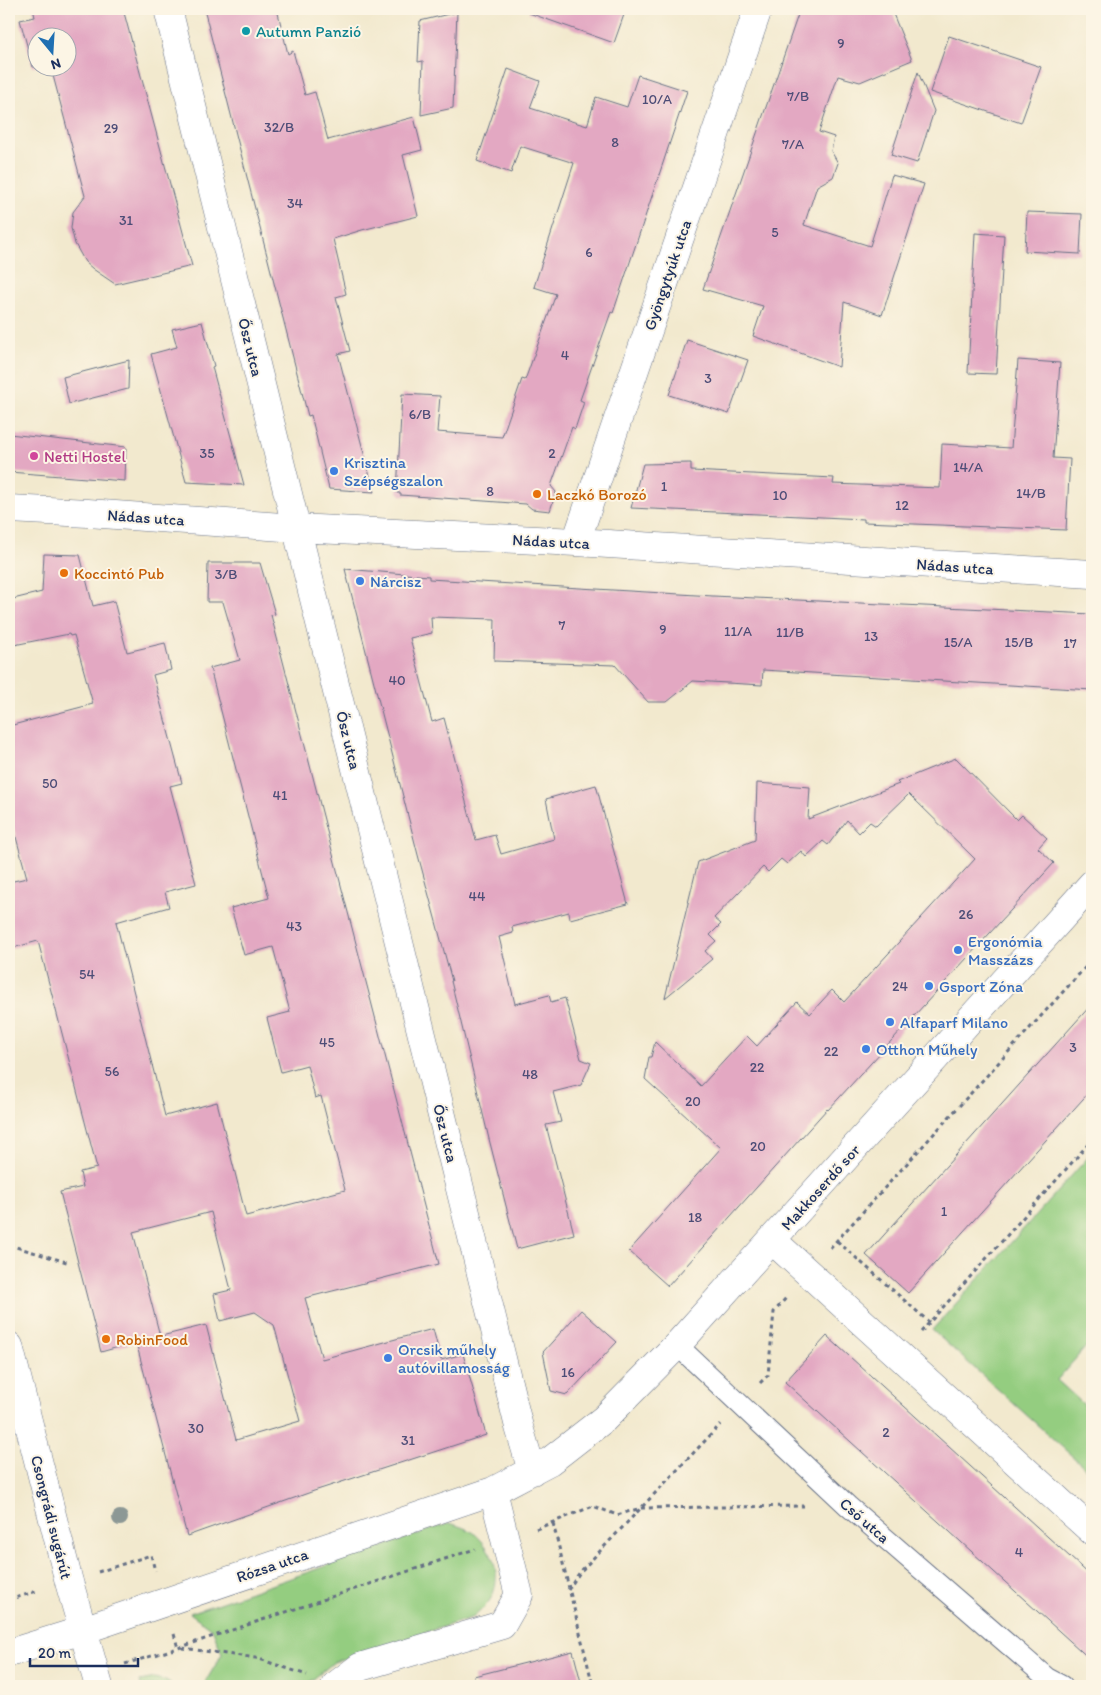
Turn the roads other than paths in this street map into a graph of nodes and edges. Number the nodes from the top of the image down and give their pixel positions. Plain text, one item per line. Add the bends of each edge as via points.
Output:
1 (168, 9) edge
2 (758, 9) edge
3 (9, 509) edge
4 (296, 528) junction
5 (576, 542) junction
6 (1092, 574) edge
7 (1092, 884) edge
8 (772, 1240) junction
9 (677, 1345) junction
10 (9, 1346) edge
11 (13, 1382) edge
12 (532, 1471) junction
13 (493, 1491) junction
14 (1092, 1531) edge
15 (83, 1630) junction
16 (9, 1653) edge
17 (97, 1680) edge
18 (336, 1685) edge
19 (1062, 1686) edge

1 - 4 street, Ősz utca
2 - 5 street, Gyöngytyúk utca
3 - 4 street, Nádas utca
4 - 5 street, Nádas utca
4 - 12 street, Ősz utca
5 - 6 street, Nádas utca
7 - 8 street, Makkoserdő sor
8 - 9 street, Makkoserdő sor
8 - 14 street
9 - 12 street, Makkoserdő sor via 604,1419 574,1444
9 - 19 lane, Cső utca via 848,1506 1047,1678
10 - 11 street, Csongrádi sugárút
11 - 15 street, Csongrádi sugárút
12 - 13 street, Rózsa utca
13 - 15 street, Rózsa utca
13 - 18 street via 519,1595 502,1625 360,1667
15 - 16 street, Rózsa utca
15 - 17 street, Csongrádi sugárút

